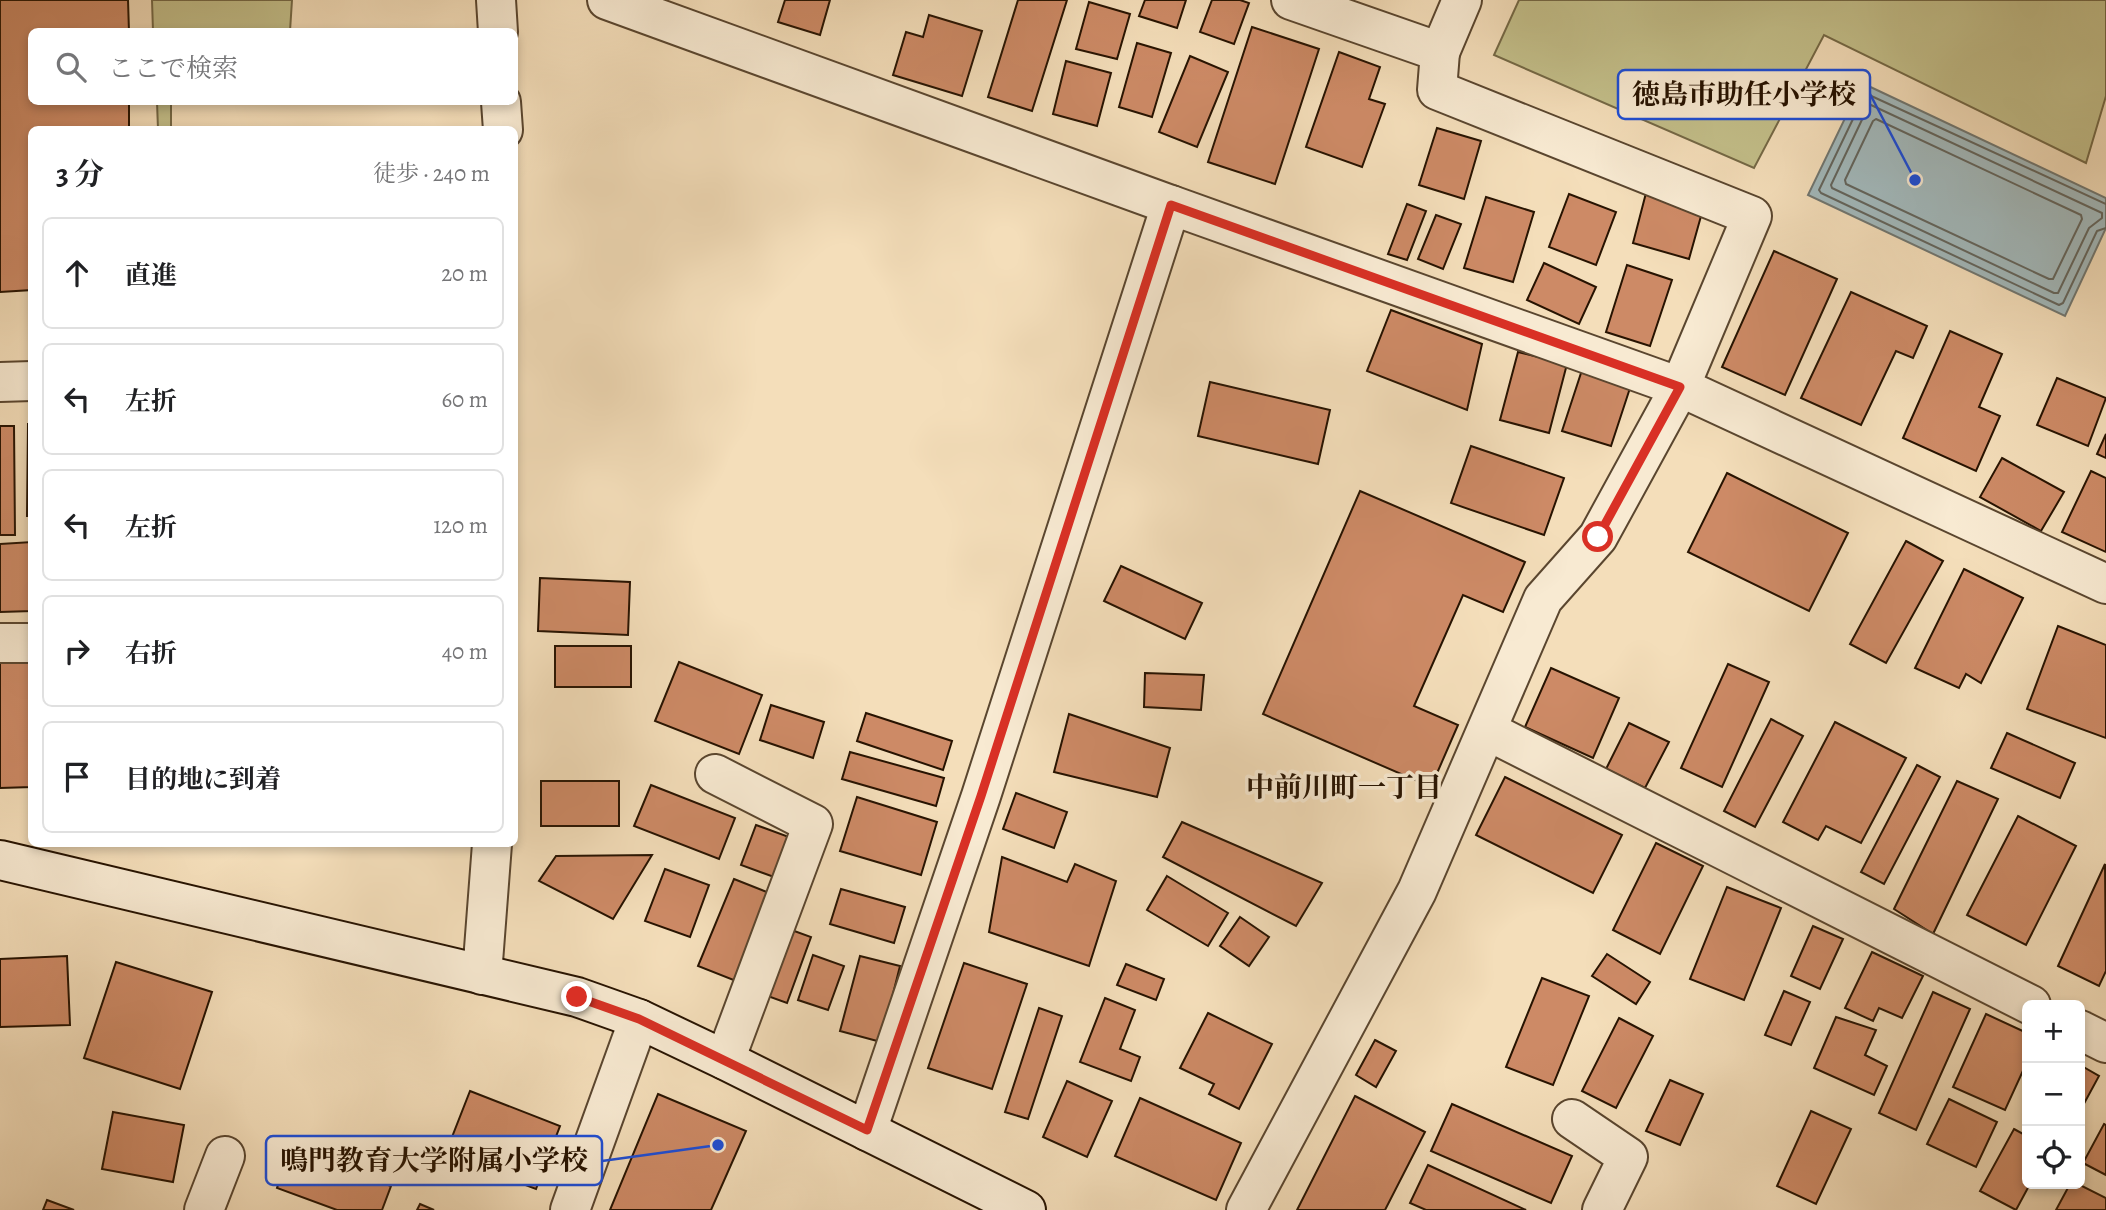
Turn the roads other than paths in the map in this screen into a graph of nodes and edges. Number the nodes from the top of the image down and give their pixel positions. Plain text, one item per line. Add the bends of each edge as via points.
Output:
1 (496, 0) edge
2 (607, 0) edge
3 (1291, 0) edge
4 (1462, 0) edge
5 (498, 28) edge
6 (1440, 52) junction
7 (501, 105) edge
8 (503, 126) edge
9 (1171, 205) junction
10 (0, 382) edge
11 (28, 382) edge
12 (1680, 387) junction
13 (2106, 583) edge
14 (0, 643) edge
15 (28, 643) edge
16 (1488, 731) junction
17 (715, 774) dead end
18 (492, 847) edge
19 (0, 860) edge
20 (482, 975) junction
21 (2022, 1000) edge
22 (639, 1019) junction
23 (2085, 1032) edge
24 (2106, 1043) edge
25 (726, 1060) junction
26 (1572, 1119) dead end
27 (867, 1130) junction
28 (225, 1156) dead end
29 (204, 1210) edge
30 (570, 1210) edge
31 (1026, 1210) edge
32 (1246, 1210) edge
33 (1602, 1210) edge

1 - 5 street
2 - 9 street
3 - 6 street
4 - 6 street
6 - 12 street via 1437,90 1752,216
7 - 8 street
9 - 12 street
9 - 27 street via 985,783
10 - 11 street
12 - 13 street
12 - 16 street via 1598,537 1543,599
14 - 15 street
16 - 21 street
16 - 32 street via 1417,891
17 - 25 street via 813,824
18 - 20 street
19 - 20 street
20 - 22 street via 577,997
22 - 25 street
22 - 30 street
23 - 24 street
25 - 27 street
26 - 33 street via 1628,1157
27 - 31 street
28 - 29 street

